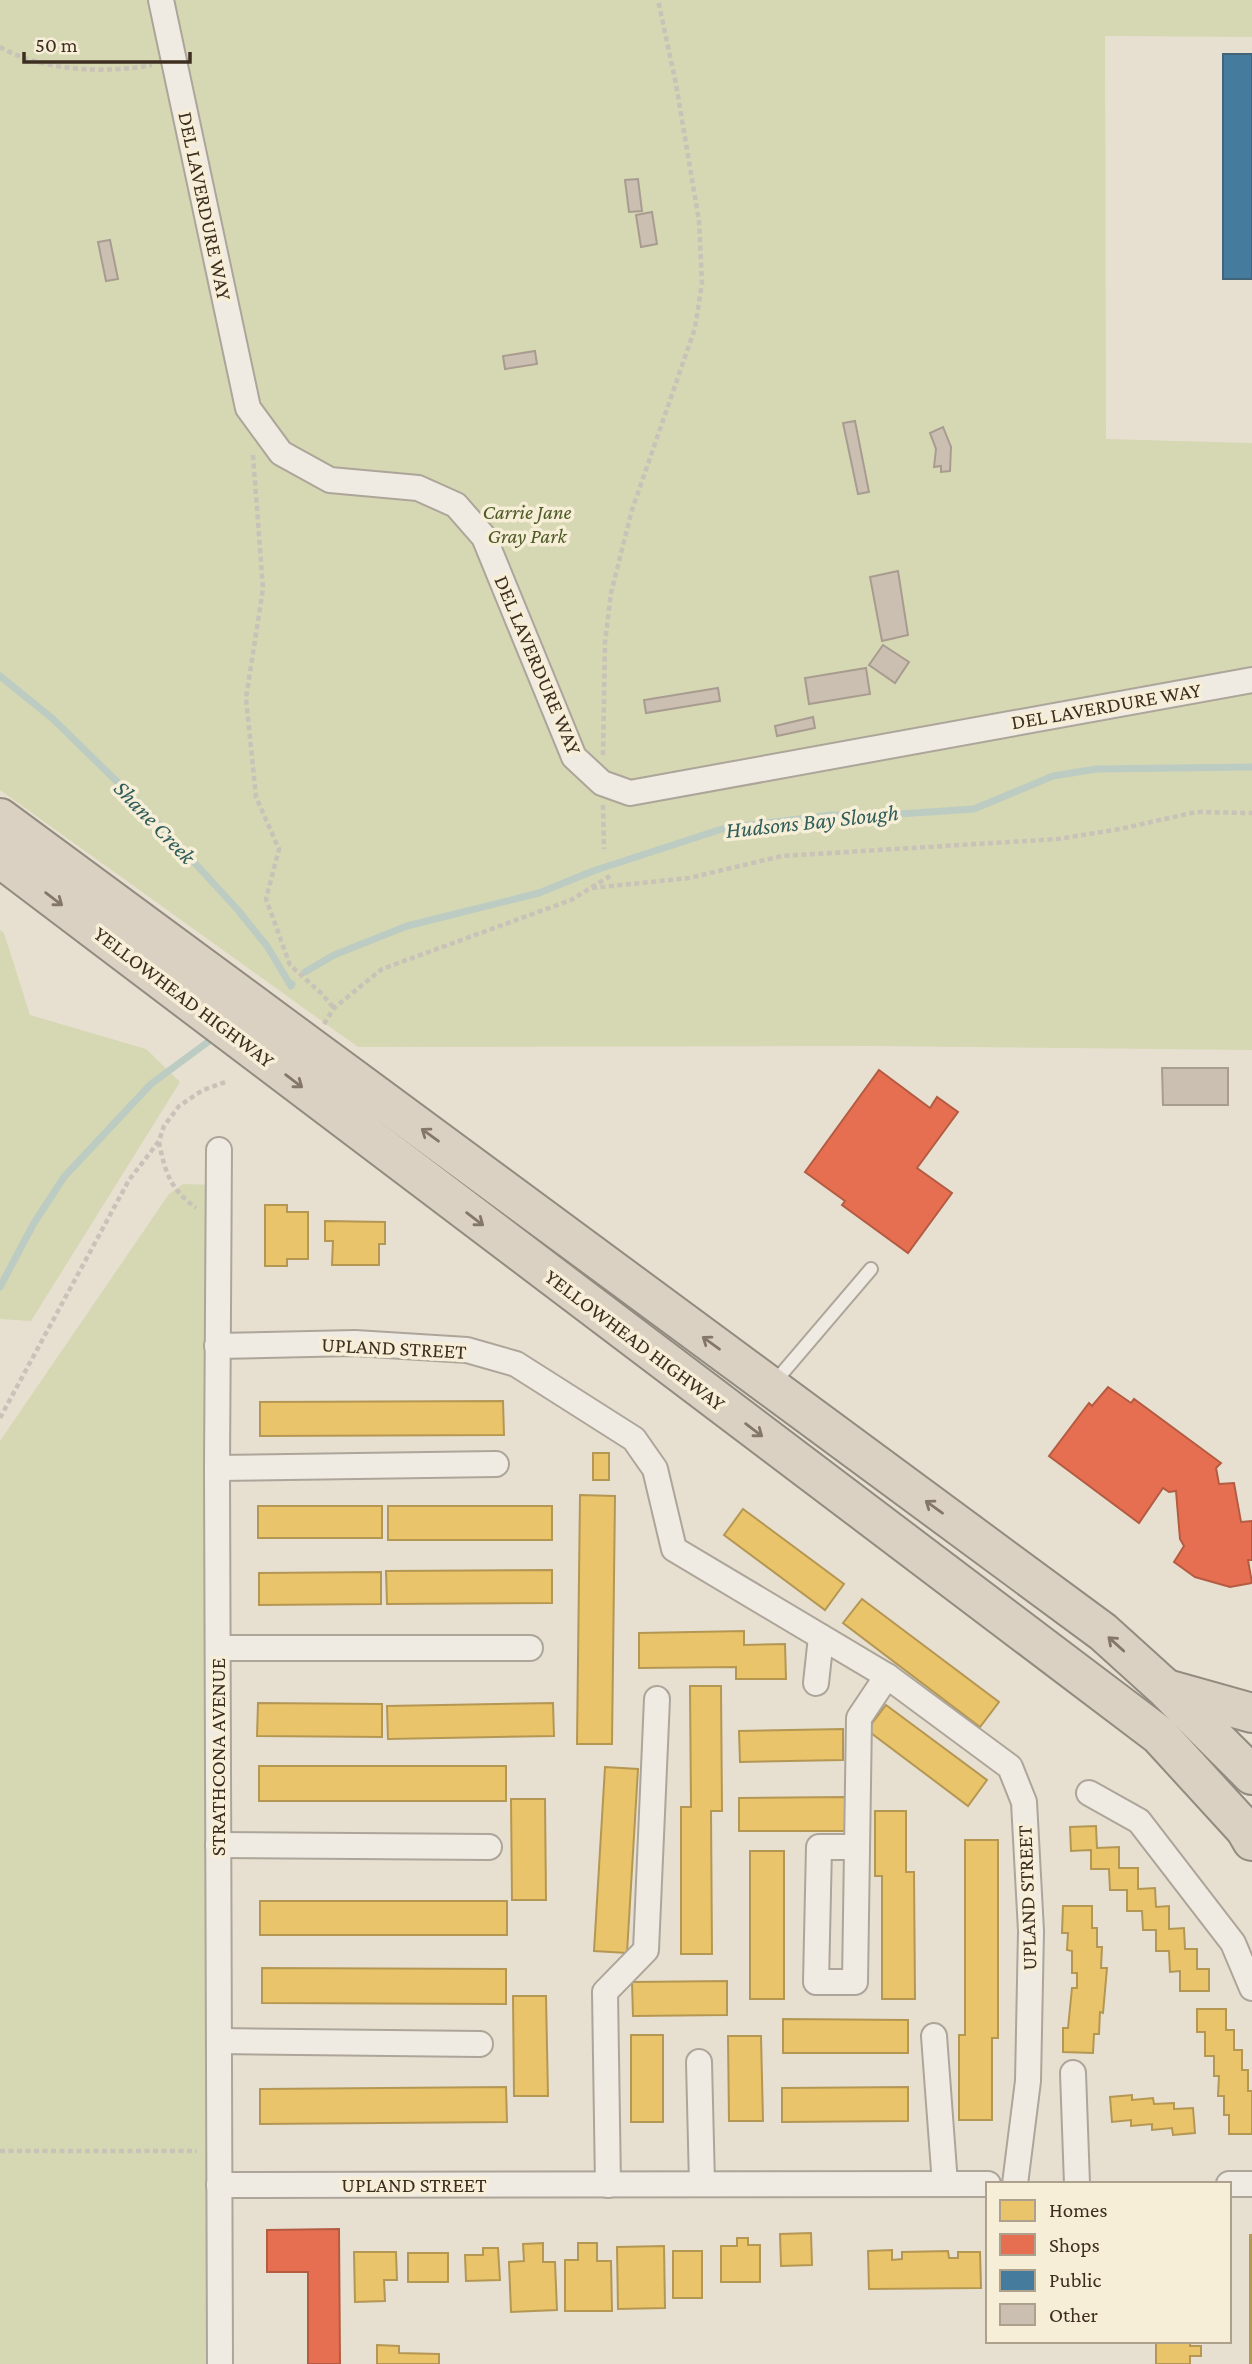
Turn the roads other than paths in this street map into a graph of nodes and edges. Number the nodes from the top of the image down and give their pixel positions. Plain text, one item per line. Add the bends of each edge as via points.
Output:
1 (161, 0) edge
2 (1252, 680) edge
3 (0, 818) edge
4 (0, 858) edge
5 (219, 1150) dead end
6 (871, 1269) dead end
7 (217, 1346) junction
8 (770, 1387) junction
9 (496, 1464) dead end
10 (217, 1468) junction
11 (821, 1637) junction
12 (218, 1648) junction
13 (530, 1648) dead end
14 (887, 1676) junction
15 (816, 1683) dead end
16 (1166, 1689) junction
17 (657, 1699) dead end
18 (1252, 1713) edge
19 (1252, 1774) edge
20 (1089, 1793) dead end
21 (1252, 1842) edge
22 (218, 1845) junction
23 (857, 1846) junction
24 (489, 1847) dead end
25 (1252, 1988) edge
26 (934, 2036) dead end
27 (219, 2041) junction
28 (480, 2044) dead end
29 (699, 2062) dead end
30 (1073, 2073) dead end
31 (1015, 2182) edge
32 (1077, 2182) edge
33 (702, 2184) junction
34 (1231, 2184) edge
35 (1252, 2184) edge
36 (219, 2185) junction
37 (608, 2185) junction
38 (945, 2185) junction
39 (986, 2185) edge
40 (219, 2364) edge

1 - 2 street, DEL LAVERDURE WAY via 248,408 281,453 330,480 418,488 456,505 484,537 574,757 602,783 630,793
8 -> 3 highway, YELLOWHEAD HIGHWAY
4 -> 21 highway, YELLOWHEAD HIGHWAY via 1159,1735
5 - 7 street, STRATHCONA AVENUE
6 - 8 lane
7 - 10 street, STRATHCONA AVENUE
7 - 11 street, UPLAND STREET via 355,1343 467,1350 516,1364 634,1439 655,1469 674,1549
16 -> 8 highway, YELLOWHEAD HIGHWAY via 1102,1632
9 - 10 street
10 - 12 street, STRATHCONA AVENUE
11 - 14 street, UPLAND STREET
11 - 15 street
12 - 13 street
12 - 22 street, STRATHCONA AVENUE
14 - 23 street via 859,1718
14 - 31 street, UPLAND STREET via 1010,1767 1024,1802 1031,1931 1028,2081
16 - 18 highway
16 - 19 highway, YELLOWHEAD HIGHWAY
17 - 37 street via 646,1950 605,1992
20 - 25 street via 1139,1821 1233,1943
22 - 24 street
22 - 27 street, STRATHCONA AVENUE
23 - 23 street via 819,1847 816,1982 855,1982
26 - 38 street
27 - 28 street
27 - 36 street, STRATHCONA AVENUE
29 - 33 street
30 - 32 street
33 - 37 street, UPLAND STREET
33 - 38 street, UPLAND STREET
34 - 35 street
36 - 37 street, UPLAND STREET
36 - 40 street, STRATHCONA AVENUE
38 - 39 street, UPLAND STREET

